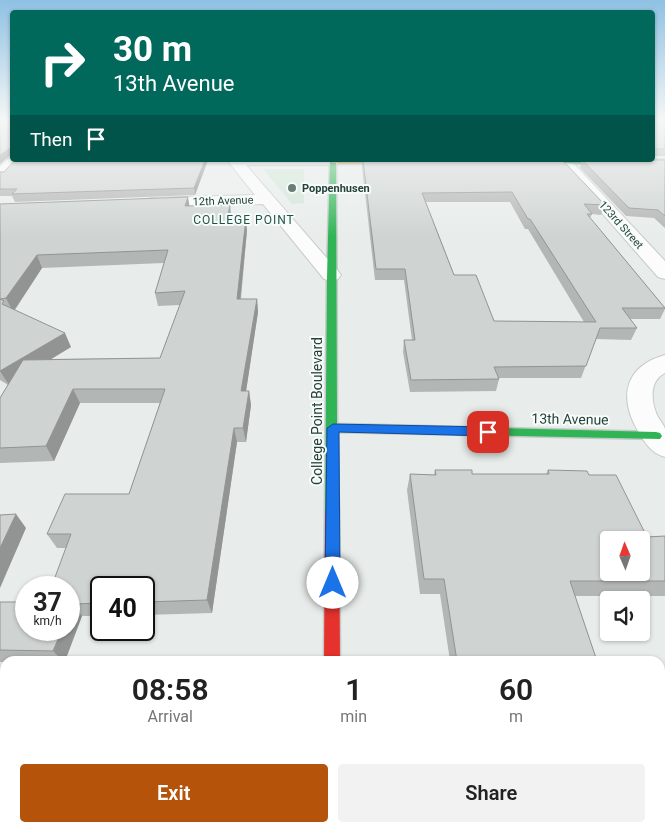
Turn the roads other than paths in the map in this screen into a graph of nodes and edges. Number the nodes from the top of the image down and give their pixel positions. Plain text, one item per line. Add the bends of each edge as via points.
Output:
1 (12, 162) edge
2 (236, 162) edge
3 (333, 162) edge
4 (557, 162) edge
5 (0, 174) edge
6 (267, 199) junction
7 (137, 204) edge
8 (665, 273) edge
9 (331, 275) junction
10 (665, 363) edge
11 (333, 428) junction
12 (660, 441) edge
13 (332, 656) edge

1 - 5 street
2 - 6 street
3 - 9 street, College Point Boulevard
4 - 8 street, 123rd Street via 570,168
6 - 7 street, 12th Avenue
6 - 9 street
9 - 11 street, College Point Boulevard
10 - 12 street via 647,374 638,396 642,415
11 - 12 street, 13th Avenue
11 - 13 street, College Point Boulevard

